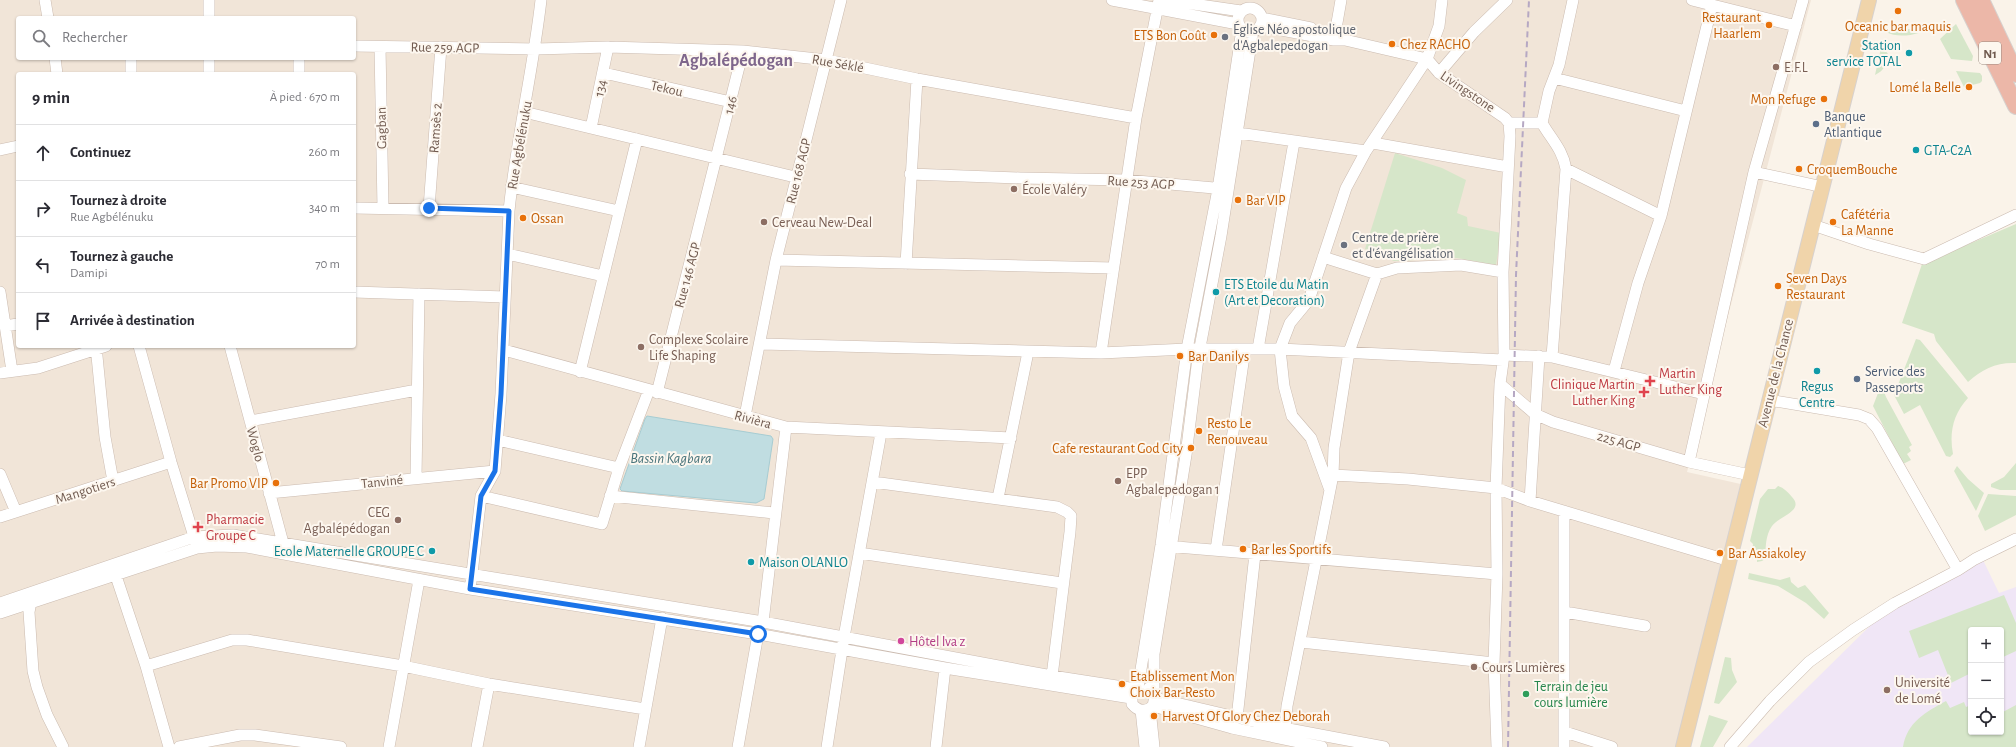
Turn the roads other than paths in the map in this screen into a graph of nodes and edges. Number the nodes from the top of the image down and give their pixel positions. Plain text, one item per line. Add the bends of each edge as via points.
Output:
1 (45, 0) edge
2 (209, 0) edge
3 (541, 0) edge
4 (841, 0) edge
5 (1112, 0) edge
6 (1341, 0) edge
7 (1442, 0) edge
8 (1507, 0) edge
9 (1573, 0) edge
10 (1692, 0) edge
11 (1803, 0) edge
12 (1869, 0) edge
13 (1964, 0) edge
14 (1981, 0) edge
15 (1161, 3) edge
16 (1712, 5) junction
17 (1248, 6) edge
18 (48, 16) edge
19 (209, 16) edge
20 (1251, 26) junction
21 (1796, 26) junction
22 (1338, 38) junction
23 (356, 46) edge
24 (380, 47) junction
25 (441, 47) junction
26 (608, 47) junction
27 (536, 49) junction
28 (743, 51) junction
29 (1427, 59) junction
30 (55, 60) edge
31 (131, 60) edge
32 (209, 60) edge
33 (299, 60) edge
34 (828, 60) junction
35 (57, 72) edge
36 (131, 72) edge
37 (209, 72) edge
38 (299, 72) edge
39 (604, 73) junction
40 (1439, 73) junction
41 (2016, 74) edge
42 (1554, 78) junction
43 (917, 79) junction
44 (731, 102) junction
45 (2016, 106) edge
46 (1686, 111) junction
47 (524, 112) junction
48 (1136, 118) junction
49 (1508, 123) junction
50 (1542, 123) junction
51 (591, 128) junction
52 (1238, 132) junction
53 (637, 139) junction
54 (1294, 142) junction
55 (16, 146) edge
56 (1370, 147) junction
57 (0, 150) edge
58 (718, 158) junction
59 (1508, 167) junction
60 (1566, 169) junction
61 (1754, 172) junction
62 (910, 174) junction
63 (796, 177) junction
64 (1126, 180) junction
65 (511, 187) junction
66 (1822, 187) junction
67 (1223, 189) junction
68 (356, 208) edge
69 (383, 208) junction
70 (429, 208) junction
71 (509, 211) junction
72 (619, 211) junction
73 (2016, 215) edge
74 (1661, 216) junction
75 (1813, 225) junction
76 (508, 254) junction
77 (1323, 257) junction
78 (776, 260) junction
79 (906, 264) junction
80 (1113, 268) junction
81 (1503, 272) junction
82 (1377, 274) junction
83 (603, 276) junction
84 (0, 292) edge
85 (356, 292) edge
86 (419, 294) junction
87 (504, 296) junction
88 (16, 324) edge
89 (5, 326) junction
90 (760, 344) junction
91 (97, 348) edge
92 (100, 348) edge
93 (140, 348) edge
94 (231, 348) edge
95 (1187, 349) junction
96 (1245, 349) junction
97 (1258, 349) junction
98 (1280, 349) junction
99 (504, 350) junction
100 (1200, 350) junction
101 (1028, 352) junction
102 (1349, 352) junction
103 (1101, 353) junction
104 (1539, 356) junction
105 (1504, 357) junction
106 (1552, 357) junction
107 (12, 371) junction
108 (1614, 371) junction
109 (580, 372) junction
110 (0, 373) edge
111 (1500, 384) junction
112 (417, 390) junction
113 (653, 391) junction
114 (1704, 394) junction
115 (1769, 400) junction
116 (1535, 414) junction
117 (745, 416) junction
118 (250, 421) junction
119 (786, 427) junction
120 (880, 433) junction
121 (1011, 438) junction
122 (498, 440) junction
123 (171, 462) junction
124 (1689, 462) junction
125 (619, 468) junction
126 (495, 471) junction
127 (0, 474) edge
128 (1333, 475) junction
129 (1750, 475) junction
130 (416, 477) junction
131 (113, 481) junction
132 (873, 482) junction
133 (1496, 488) junction
134 (1330, 490) junction
135 (268, 493) junction
136 (481, 496) junction
137 (610, 496) junction
138 (998, 498) junction
139 (1530, 501) junction
140 (1564, 511) junction
141 (16, 512) junction
142 (774, 513) junction
143 (0, 517) edge
144 (194, 537) junction
145 (2016, 539) edge
146 (283, 542) junction
147 (1166, 546) junction
148 (197, 548) junction
149 (1216, 550) junction
150 (859, 553) junction
151 (1255, 554) junction
152 (1317, 560) junction
153 (1730, 561) junction
154 (1958, 570) junction
155 (472, 574) junction
156 (1497, 574) junction
157 (116, 576) junction
158 (419, 580) junction
159 (1062, 583) junction
160 (470, 589) junction
161 (25, 602) junction
162 (0, 603) edge
163 (1565, 612) junction
164 (0, 613) edge
165 (662, 618) junction
166 (763, 622) junction
167 (1645, 626) dead end
168 (758, 634) junction
169 (844, 637) junction
170 (1301, 642) junction
171 (842, 650) junction
172 (1494, 663) junction
173 (146, 666) junction
174 (402, 666) junction
175 (945, 668) junction
176 (1052, 676) junction
177 (489, 684) junction
178 (1135, 692) junction
179 (1150, 703) junction
180 (645, 709) junction
181 (1237, 718) junction
182 (1565, 732) junction
183 (1284, 738) edge
184 (304, 744) edge
185 (63, 747) edge
186 (169, 747) edge
187 (179, 747) edge
188 (341, 747) edge
189 (389, 747) edge
190 (477, 747) edge
191 (639, 747) edge
192 (738, 747) edge
193 (827, 747) edge
194 (936, 747) edge
195 (1144, 747) edge
196 (1154, 747) edge
197 (1322, 747) edge
198 (1384, 747) edge
199 (1497, 747) edge
200 (1564, 747) edge
201 (1612, 747) edge
202 (1683, 747) edge
203 (1730, 747) edge

1 - 18 street
2 - 19 street
3 - 27 street, Rue Agbélénuku
4 - 34 street, Rue 168 AGP
5 - 15 street
6 - 22 street
7 - 29 street via 1439,26
8 - 40 street via 1474,32
9 - 42 street
10 - 16 street
11 - 21 street
12 - 66 main road, Avenue de la Chance
13 - 45 highway, N1
14 - 41 highway, N1
15 - 17 street
15 - 20 street, Livingstone
15 - 48 street
16 - 21 street
16 - 46 street
17 - 20 street via 1260,14
17 - 20 street via 1237,20
20 - 22 street, Livingstone
20 - 52 street
20 - 67 street
21 - 61 street
22 - 29 street, Livingstone
23 - 24 street, Rue 259.AGP
24 - 25 street, Rue 259.AGP
24 - 69 street, Gagban
25 - 27 street, Rue 259.AGP
25 - 70 street, Ramsès 2
26 - 27 street, Rue Séklé
26 - 28 street, Rue Séklé
26 - 39 street, 134
27 - 47 street, Rue Agbélénuku
28 - 34 street, Rue Séklé
28 - 44 street, 146
29 - 40 street, Livingstone
29 - 56 street
30 - 35 street
31 - 36 street
32 - 37 street
33 - 38 street
34 - 43 street, Rue Séklé
34 - 63 street, Rue 168 AGP
39 - 44 street, Tekou
39 - 51 street, 134
40 - 49 street, Livingstone via 1499,112
42 - 46 street
42 - 50 street
43 - 48 street, Rue Séklé
43 - 62 street
44 - 58 street, 146
46 - 74 street
47 - 51 street
47 - 65 street, Rue Agbélénuku
48 - 64 street
49 - 50 street
49 - 59 street, Livingstone
50 - 60 street via 1562,154
51 - 53 street
52 - 54 street
52 - 67 street
53 - 58 street
53 - 72 street
54 - 56 street
54 - 97 street
55 - 57 street
56 - 59 street
56 - 77 street via 1346,188
58 - 63 street
58 - 113 street, Rue 146 AGP
59 - 81 street, Livingstone
60 - 74 street
60 - 106 street
61 - 66 street
61 - 114 street
62 - 64 street, Rue 253 AGP
62 - 79 street
63 - 78 street, Rue 168 AGP
64 - 67 street, Rue 253 AGP
64 - 80 street
65 - 71 street, Rue Agbélénuku
65 - 72 street
66 - 75 main road, Avenue de la Chance
67 - 95 street
67 - 100 street
68 - 69 street
69 - 70 street
70 - 71 street
71 - 76 street, Rue Agbélénuku
72 - 83 street
73 - 75 street via 1924,258 1869,244
74 - 108 street via 1638,283
75 - 115 main road, Avenue de la Chance
76 - 83 street
76 - 87 street, Rue Agbélénuku
77 - 82 street
77 - 98 street via 1309,300 1290,323
78 - 79 street
78 - 90 street, Rue 168 AGP
79 - 80 street
80 - 103 street
81 - 82 street via 1461,265 1397,268
81 - 105 street, Livingstone
82 - 102 street
83 - 109 street
84 - 89 street
85 - 86 street
86 - 87 street
86 - 112 street
87 - 99 street, Rue Agbélénuku
88 - 89 street
89 - 107 street
90 - 101 street
90 - 117 street, Rue 168 AGP
91 - 107 street via 38,368
92 - 131 street via 106,437
93 - 123 street
94 - 118 street, Woglo
95 - 100 street
95 - 103 street
95 - 147 street
96 - 97 street
96 - 100 street
96 - 149 street
97 - 98 street
98 - 102 street
98 - 134 street via 1284,386 1292,416 1311,438
99 - 109 street, Rivièra
99 - 122 street, Rue Agbélénuku
100 - 147 street
101 - 103 street
101 - 121 street
102 - 105 street
102 - 128 street via 1334,448
104 - 105 street
104 - 106 street
104 - 116 street
105 - 111 street, Livingstone
106 - 108 street
107 - 110 street
108 - 114 street
109 - 113 street, Rivièra
111 - 116 street, 225 AGP
111 - 133 street, Livingstone
112 - 118 street
112 - 130 street
113 - 117 street, Rivièra
113 - 125 street, Rue 146 AGP
114 - 124 street
115 - 129 main road, Avenue de la Chance
115 - 154 street via 1869,418
116 - 124 street, 225 AGP via 1553,422
116 - 139 street
117 - 119 street, Rivièra
118 - 135 street, Woglo
119 - 120 street, Rivièra
119 - 142 street
120 - 121 street, Rivièra
120 - 132 street
121 - 138 street
122 - 125 street
122 - 126 street, Rue Agbélénuku
123 - 131 street, Mangotiers
123 - 144 street
124 - 129 street, 225 AGP
125 - 137 street, Rue 146 AGP
126 - 130 street, Tanviné
126 - 136 street, Rue Agbélénuku
127 - 141 street
128 - 133 street
128 - 134 street
129 - 153 main road, Avenue de la Chance
130 - 135 street, Tanviné
131 - 141 street, Mangotiers
132 - 138 street
132 - 150 street
133 - 139 street
133 - 156 street, Livingstone
134 - 152 street
135 - 146 street, Woglo
136 - 137 street, Rue 146 AGP via 602,524
136 - 155 street, Rue Agbélénuku
137 - 142 street
138 - 159 street via 1062,509 1071,516
139 - 140 street
140 - 153 street
140 - 163 street
141 - 143 street, Mangotiers
142 - 166 street
144 - 146 street via 233,536
144 - 148 street
144 - 161 street
145 - 154 street
146 - 155 street
147 - 149 street
147 - 178 street
147 - 179 street
148 - 157 street
148 - 158 street via 247,547
149 - 151 street
150 - 159 street
150 - 169 street
151 - 152 street
151 - 181 street
152 - 156 street
152 - 170 street
153 - 202 main road, Avenue de la Chance
154 - 203 street via 1895,603 1809,662 1770,701
155 - 160 street, Rue Agbélénuku
155 - 166 street
156 - 172 street, Livingstone
157 - 161 street
157 - 173 street
158 - 160 street
158 - 174 street
159 - 176 street
160 - 165 street
161 - 162 street
161 - 164 street
161 - 185 street via 37,687
163 - 167 street
163 - 182 street
165 - 168 street
165 - 180 street
166 - 169 street
168 - 171 street
168 - 192 street
169 - 171 street
169 - 176 street
170 - 172 street
170 - 183 street via 1287,706
171 - 175 street
171 - 193 street
172 - 199 street, Livingstone
173 - 174 street via 237,639
173 - 186 street
174 - 177 street
174 - 189 street
175 - 178 street
175 - 194 street
176 - 178 street
177 - 180 street
177 - 190 street
178 - 179 street via 1147,687
178 - 179 street via 1132,704
179 - 181 street
179 - 183 street via 1232,728
179 - 195 street
179 - 196 street
180 - 191 street
181 - 183 street
182 - 200 street
182 - 201 street
183 - 197 street
183 - 198 street
184 - 187 street via 256,735 240,735
184 - 188 street

